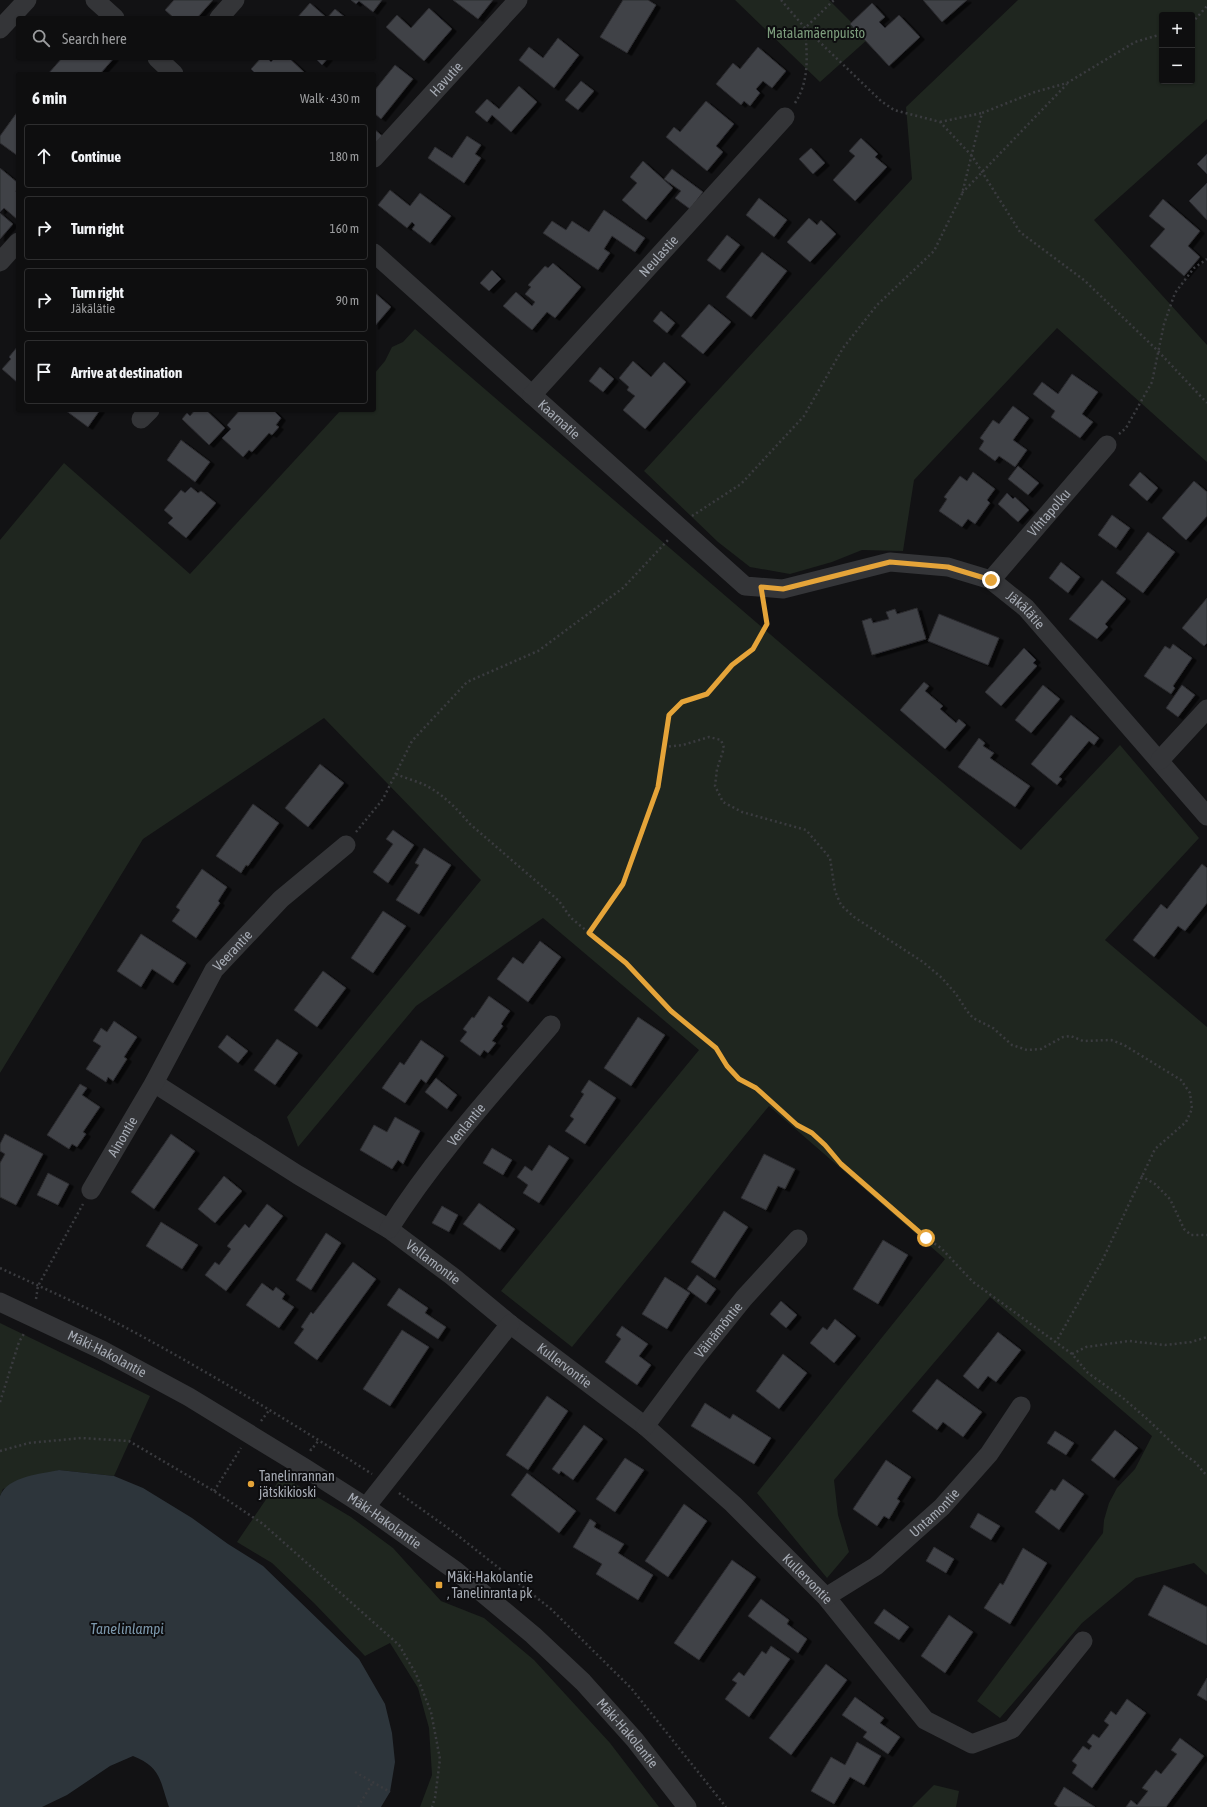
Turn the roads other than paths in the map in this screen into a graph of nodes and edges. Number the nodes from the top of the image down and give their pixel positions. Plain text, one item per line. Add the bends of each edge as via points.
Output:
1 (27, 0) edge
2 (95, 0) edge
3 (235, 0) edge
4 (518, 0) edge
5 (113, 16) edge
6 (221, 16) edge
7 (2, 24) edge
8 (785, 117) road end
9 (376, 156) edge
10 (16, 244) edge
11 (376, 255) edge
12 (0, 262) edge
13 (532, 395) junction
14 (1107, 446) road end
15 (991, 580) junction
16 (753, 587) joint
17 (1207, 709) edge
18 (1160, 760) junction
19 (1207, 816) edge
20 (346, 845) dead end
21 (551, 1025) dead end
22 (154, 1083) junction
23 (91, 1190) road end
24 (389, 1229) junction
25 (798, 1239) dead end
26 (0, 1302) edge
27 (510, 1324) junction
28 (1021, 1406) dead end
29 (645, 1426) junction
30 (366, 1507) junction
31 (826, 1597) junction
32 (1083, 1641) dead end
33 (687, 1807) edge

1 - 7 street
2 - 5 street
3 - 6 street
4 - 9 street, Havutie
8 - 13 street, Neulastie
10 - 12 street
11 - 13 street, Kaarnatie
13 - 16 street, Kaarnatie
14 - 15 street, Vihtapolku
15 - 16 street, Jäkälätie via 948,567 890,562 783,589
15 - 18 street, Jäkälätie via 1026,608
17 - 18 street
18 - 19 street, Jäkälätie
20 - 22 street, Veerantie via 281,899 214,970
21 - 24 street, Venlantie via 474,1115 408,1199
22 - 23 street, Ainontie
22 - 24 street, Vellamontie via 298,1175
24 - 27 street, Vellamontie
25 - 29 street, Väinämöntie via 744,1298
26 - 30 street, Mäki-Hakolantie via 102,1350 189,1397
27 - 29 street, Kullervontie
27 - 30 street
28 - 31 street, Untamontie via 989,1454 942,1507 876,1566
29 - 31 street, Kullervontie via 733,1504
30 - 33 street, Mäki-Hakolantie via 456,1571 533,1635 583,1682 635,1740
31 - 32 street, Kullervontie via 925,1720 972,1744 1012,1729

